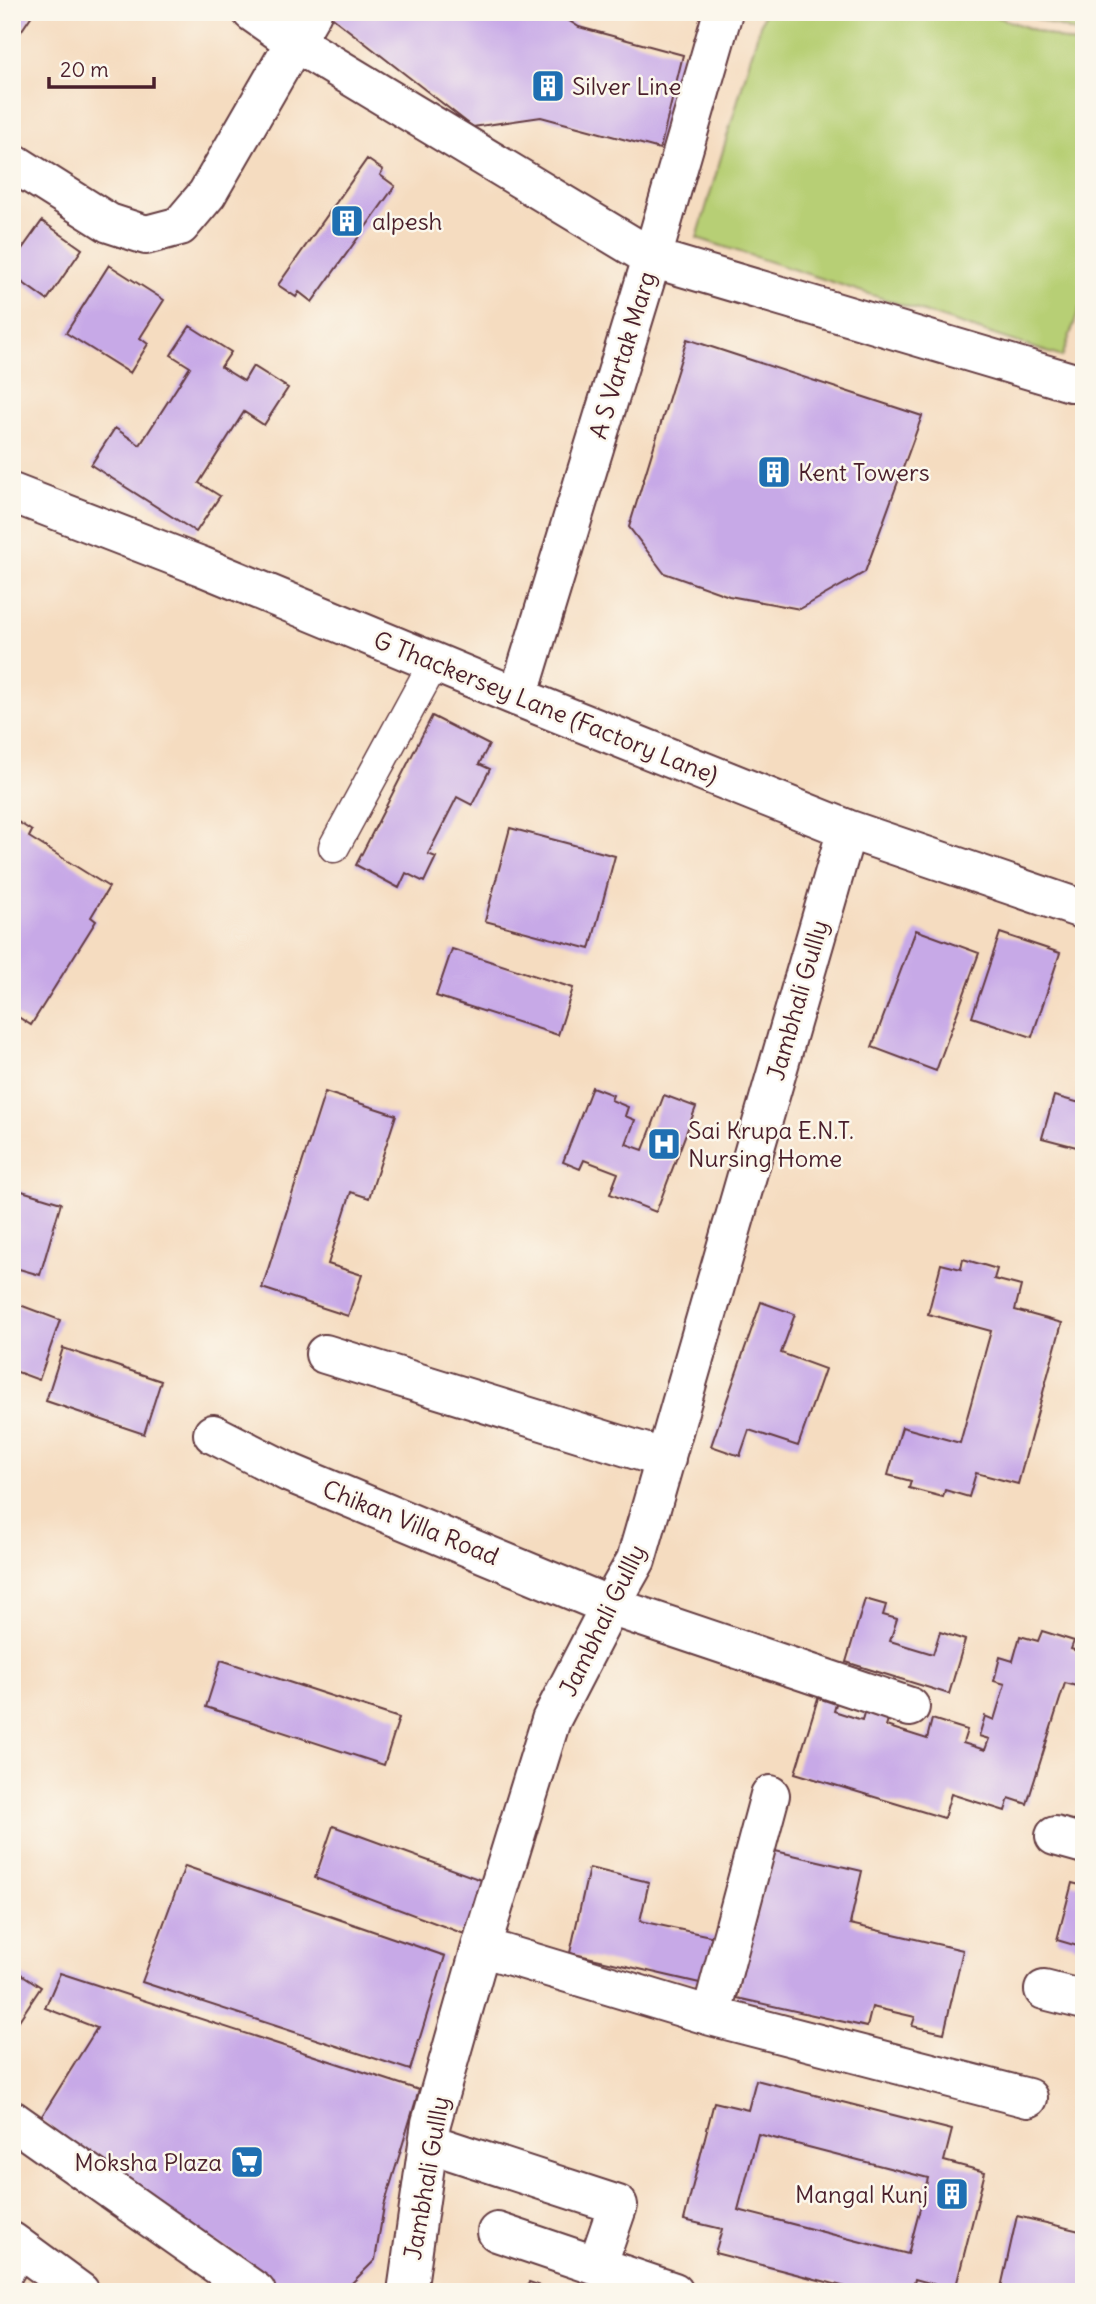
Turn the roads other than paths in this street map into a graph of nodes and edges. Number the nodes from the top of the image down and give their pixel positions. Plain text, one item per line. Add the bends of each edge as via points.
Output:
1 (252, 12) edge
2 (723, 12) edge
3 (304, 28) edge
4 (12, 162) edge
5 (652, 258) junction
6 (1070, 382) dead end
7 (12, 493) edge
8 (435, 661) junction
9 (518, 697) junction
10 (846, 828) junction
11 (334, 847) dead end
12 (1084, 910) edge
13 (325, 1354) dead end
14 (214, 1434) dead end
15 (666, 1459) junction
16 (610, 1606) junction
17 (910, 1707) dead end
18 (770, 1796) dead end
19 (481, 1947) junction
20 (1044, 1990) dead end
21 (1084, 2000) edge
22 (711, 2016) junction
23 (1028, 2098) dead end
24 (12, 2120) edge
25 (428, 2143) junction
26 (497, 2232) dead end
27 (17, 2257) edge
28 (597, 2266) junction
29 (80, 2292) edge
30 (256, 2292) edge
31 (407, 2292) edge
32 (674, 2292) edge

1 - 3 street
2 - 5 street, A S Vartak Marg
3 - 4 street via 207,194 180,226 146,235 109,223
3 - 5 street
5 - 6 street
5 - 9 street, A S Vartak Marg
7 - 8 street, G Thackersey Lane (Factory Lane)
8 - 9 street, G Thackersey Lane (Factory Lane)
8 - 11 street
9 - 10 street, G Thackersey Lane (Factory Lane)
10 - 12 street, G Thackersey Lane (Factory Lane)
10 - 15 street, Jambhali Gullly
13 - 15 street
14 - 16 street, Chikan Villa Road via 290,1473
15 - 16 street, Jambhali Gullly via 636,1560
16 - 17 street, Chikan Villa Road
16 - 19 street, Jambhali Gullly via 551,1720
18 - 22 street
19 - 22 street
19 - 25 street, Jambhali Gullly
20 - 21 street
22 - 23 street
24 - 30 street
25 - 28 street via 618,2205
25 - 31 street, Jambhali Gullly
26 - 28 street
27 - 29 street
28 - 32 street

